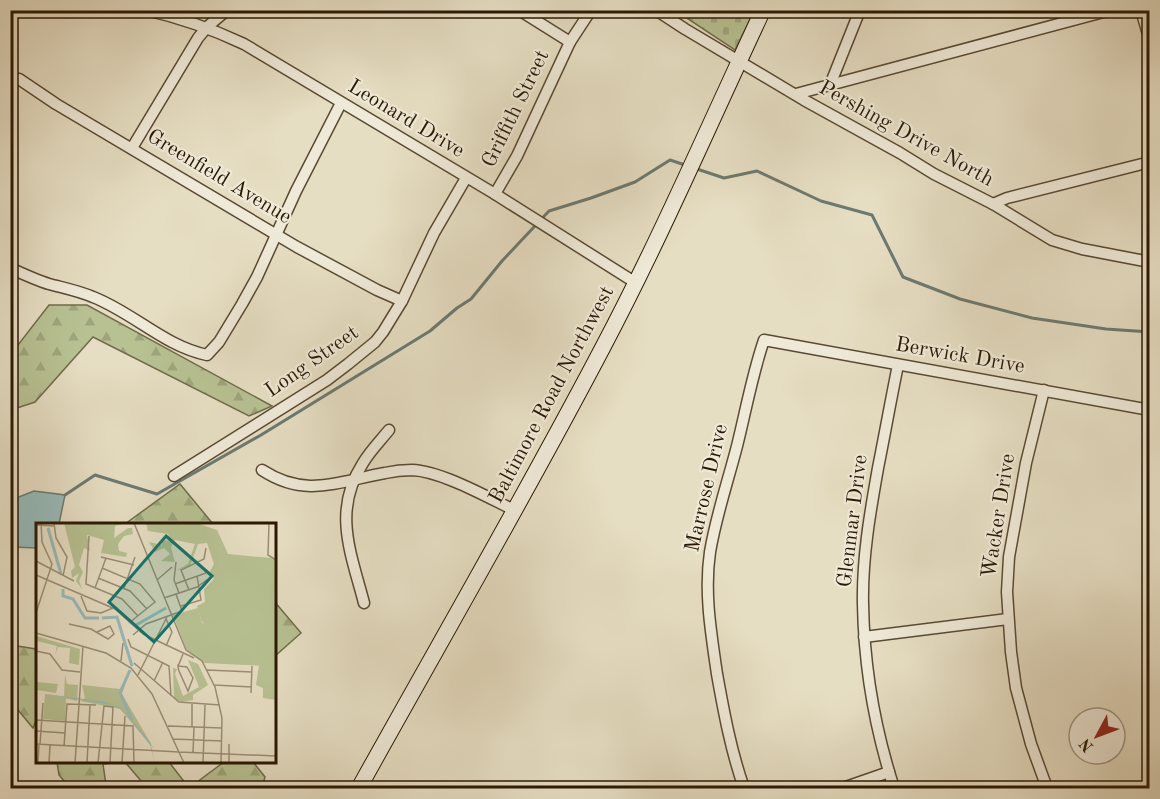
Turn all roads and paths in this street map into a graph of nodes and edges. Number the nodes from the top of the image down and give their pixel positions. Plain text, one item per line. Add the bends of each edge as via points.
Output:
1 (146, 10) edge
2 (227, 10) edge
3 (519, 10) edge
4 (591, 10) edge
5 (656, 10) edge
6 (763, 10) edge
7 (860, 10) edge
8 (1111, 10) edge
9 (1141, 10) edge
10 (207, 27) junction
11 (1149, 41) edge
12 (570, 42) junction
13 (739, 61) junction
14 (19, 79) dead end
15 (830, 85) junction
16 (796, 94) junction
17 (341, 103) junction
18 (132, 147) junction
19 (1149, 162) edge
20 (466, 178) junction
21 (495, 194) junction
22 (993, 204) junction
23 (276, 234) junction
24 (1149, 262) edge
25 (10, 268) edge
26 (636, 283) junction
27 (402, 301) junction
28 (764, 340) joint
29 (898, 365) junction
30 (1044, 390) junction
31 (1149, 410) edge
32 (389, 430) dead end
33 (262, 470) dead end
34 (174, 476) dead end
35 (353, 480) junction
36 (514, 510) junction
37 (364, 603) dead end
38 (1008, 619) junction
39 (864, 637) junction
40 (889, 772) junction
41 (359, 789) edge
42 (744, 789) edge
43 (843, 789) edge
44 (894, 789) edge
45 (1047, 789) edge

1 - 10 street, Leonard Drive
2 - 10 street
3 - 12 street
4 - 12 street, Griffith Street
5 - 13 street, Pershing Drive North
6 - 13 main road, Baltimore Road Northwest
7 - 15 street
8 - 15 street
9 - 11 street
10 - 17 street, Leonard Drive via 244,44
10 - 18 street
12 - 21 street, Griffith Street
13 - 16 street, Pershing Drive North
13 - 26 main road, Baltimore Road Northwest
14 - 18 street, Greenfield Avenue
15 - 16 street
16 - 22 street, Pershing Drive North
17 - 20 street, Leonard Drive
17 - 23 street
18 - 23 street, Greenfield Avenue
19 - 22 street
20 - 21 street, Leonard Drive
20 - 27 street, Long Street via 434,233
21 - 26 street, Leonard Drive
22 - 24 street, Pershing Drive North via 1052,240
23 - 25 street via 242,304 207,355 169,342 93,296
23 - 27 street, Greenfield Avenue
26 - 36 main road, Baltimore Road Northwest
27 - 34 street, Long Street via 384,332 348,364
28 - 29 street, Berwick Drive
28 - 42 street, Marrose Drive via 716,523 708,585 723,711
29 - 30 street, Berwick Drive
29 - 39 street, Glenmar Drive via 866,543
30 - 31 street, Berwick Drive
30 - 38 street, Wacker Drive via 1027,456 1010,557
32 - 35 street
33 - 35 street via 298,485 329,486
35 - 36 street via 414,470 445,478
35 - 37 street via 346,500 347,530
36 - 41 main road, Baltimore Road Northwest
38 - 39 street
38 - 45 street, Wacker Drive via 1022,714
39 - 40 street, Glenmar Drive via 873,705
40 - 43 street
40 - 44 street, Glenmar Drive

